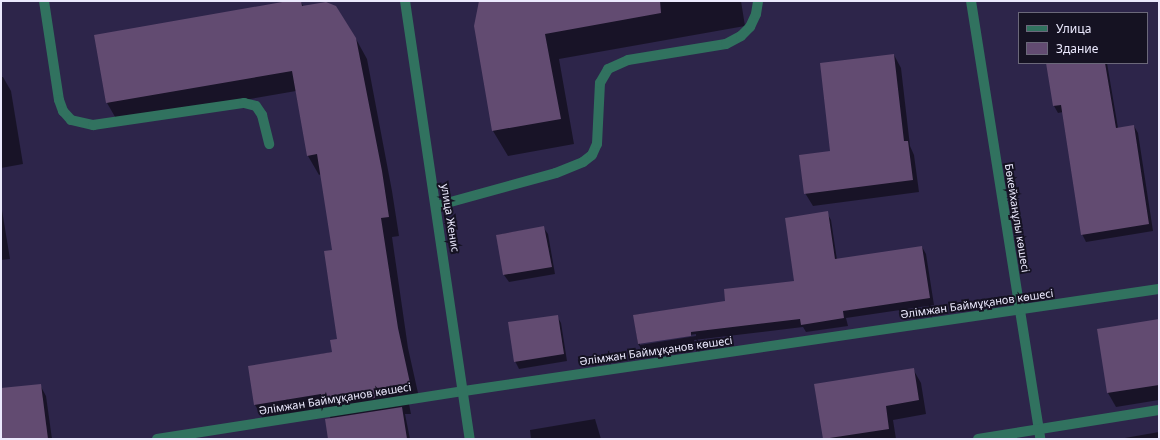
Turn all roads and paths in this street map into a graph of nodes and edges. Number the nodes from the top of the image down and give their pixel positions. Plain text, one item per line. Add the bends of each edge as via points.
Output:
1 (44, 1) edge
2 (405, 1) edge
3 (758, 1) edge
4 (971, 1) edge
5 (269, 144) dead end
6 (436, 206) junction
7 (1159, 289) edge
8 (1019, 310) junction
9 (464, 391) junction
10 (1159, 410) edge
11 (1040, 434) edge
12 (157, 439) edge
13 (470, 439) edge
14 (978, 439) edge

1 - 5 street via 59,100 71,120 93,125 244,103 256,106 262,115
2 - 6 street, улица Женис
3 - 6 street via 750,27 741,36 726,44 628,60 608,69 600,83 598,144 583,162 556,173
4 - 8 street, Бөкейханұлы көшесі
6 - 9 street, улица Женис
7 - 8 street, Әлімжан Баймұқанов көшесі
8 - 9 street, Әлімжан Баймұқанов көшесі
8 - 11 street, Бөкейханұлы көшесі
9 - 12 street, Әлімжан Баймұқанов көшесі
9 - 13 street, улица Женис
10 - 11 street
11 - 14 street

